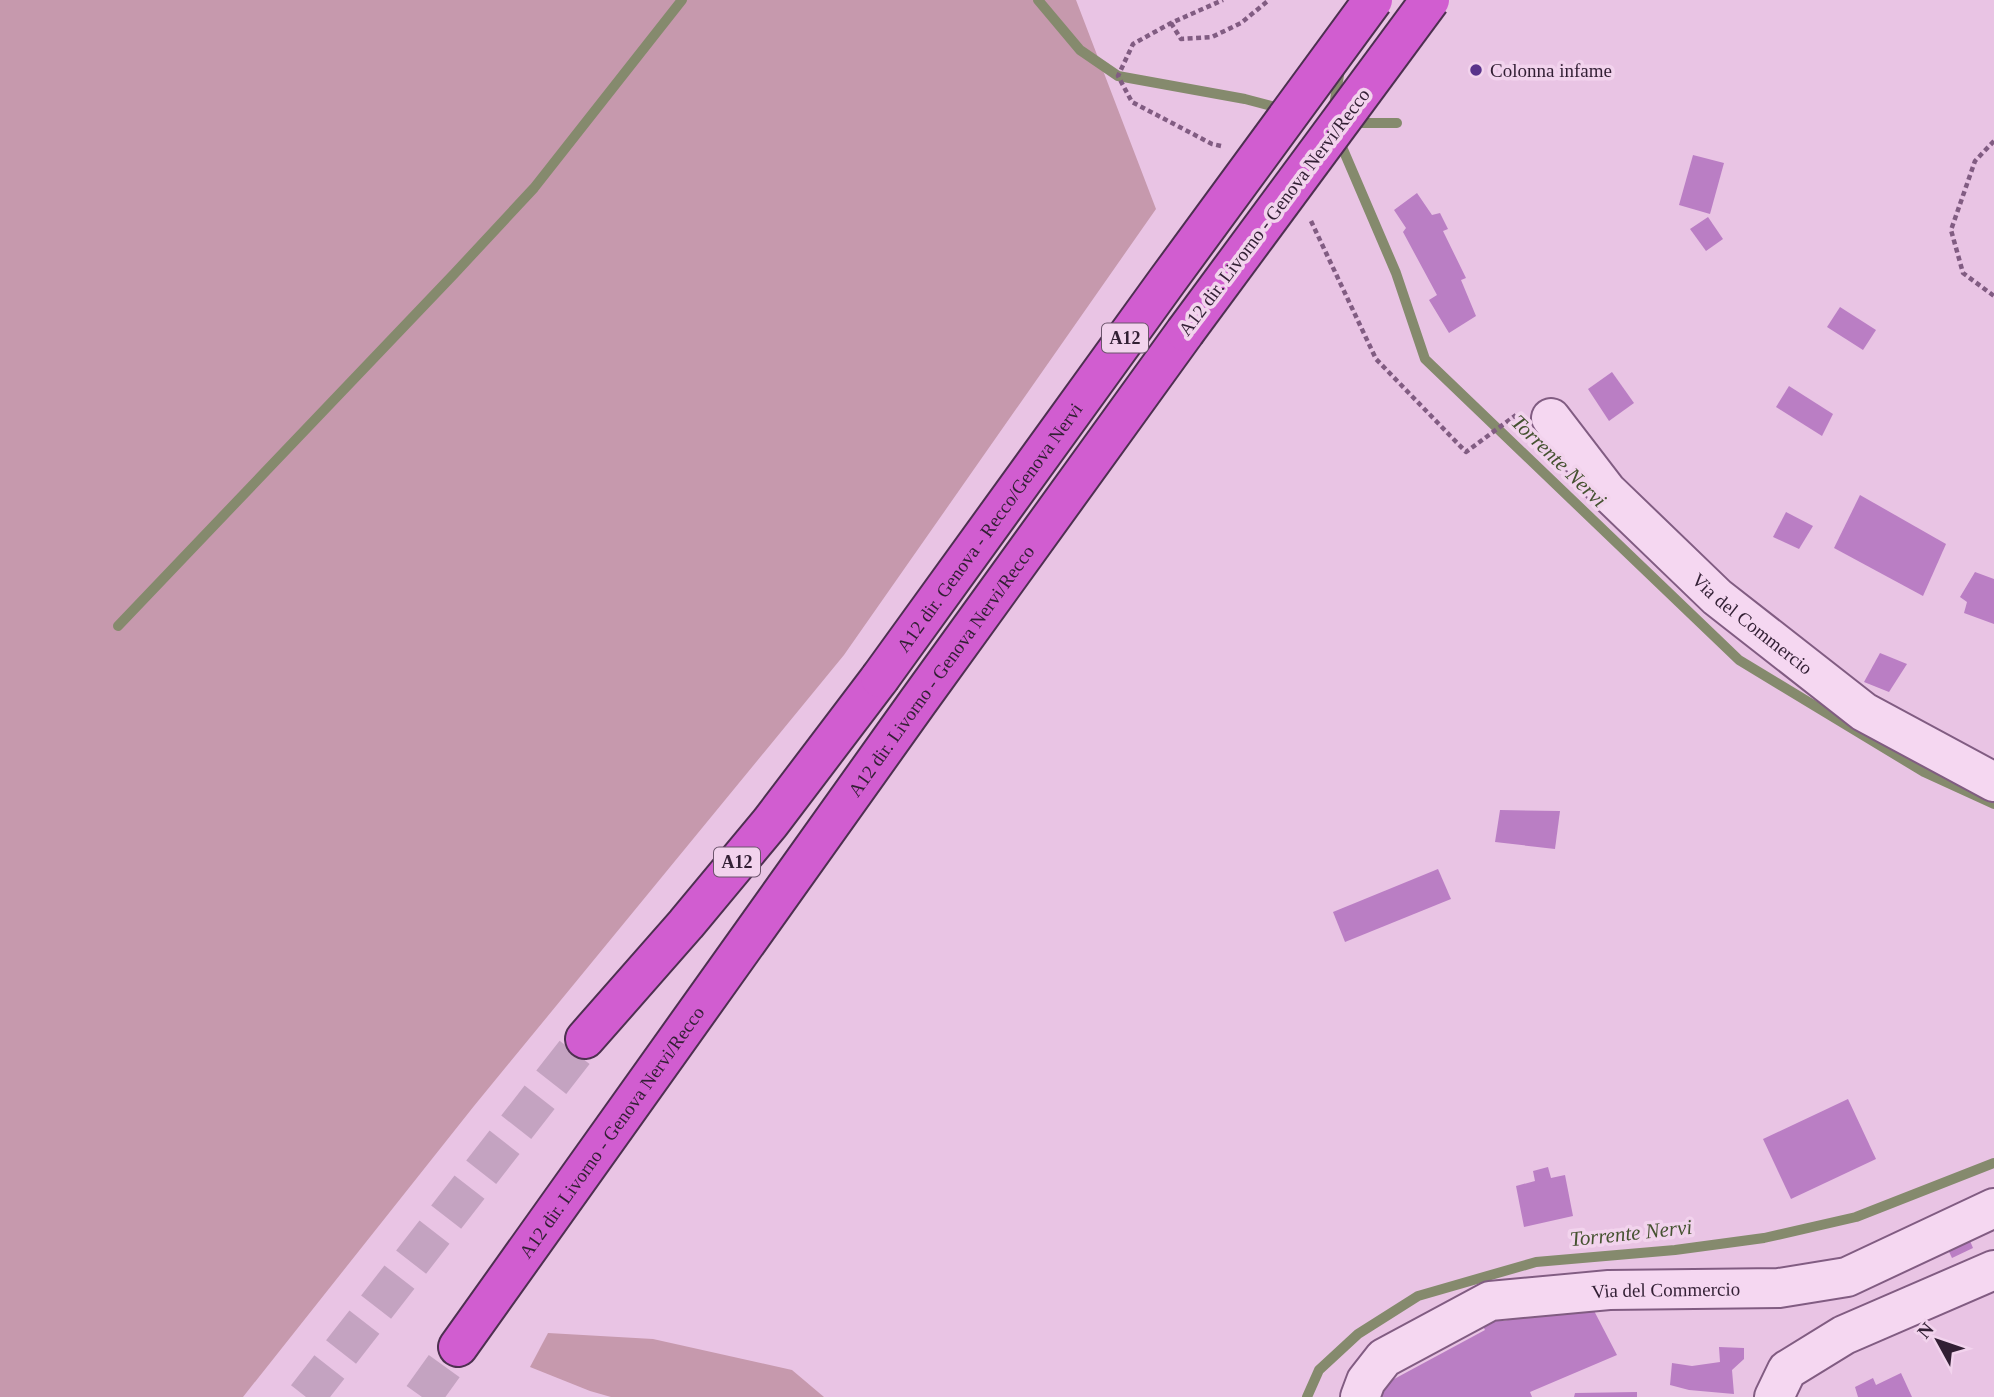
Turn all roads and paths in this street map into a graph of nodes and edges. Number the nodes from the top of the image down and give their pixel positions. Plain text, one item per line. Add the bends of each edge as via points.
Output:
1 (1269, 0) edge
2 (1373, 0) edge
3 (1430, 0) edge
4 (1171, 23) dead end
5 (1994, 141) edge
6 (1994, 296) edge
7 (1550, 418) dead end
8 (1994, 782) edge
9 (585, 1039) tunnel mouth
10 (1994, 1208) edge
11 (1994, 1270) edge
12 (458, 1347) tunnel mouth
13 (1360, 1397) edge
14 (1774, 1397) edge

1 - 4 path via 1241,23 1212,37 1181,39
2 - 9 highway, A12 dir. Genova - Recco/Genova Nervi / A12, bridge via 880,678 770,822
3 - 12 highway, A12 dir. Livorno - Genova Nervi/Recco / A12, bridge via 917,703
5 - 6 path via 1975,161 1951,230 1964,273
7 - 8 street, Via del Commercio via 1606,491 1717,597 1864,712
10 - 13 street, Via del Commercio via 1847,1277 1779,1288 1609,1290 1490,1301 1384,1359
11 - 14 street via 1844,1335 1787,1370

